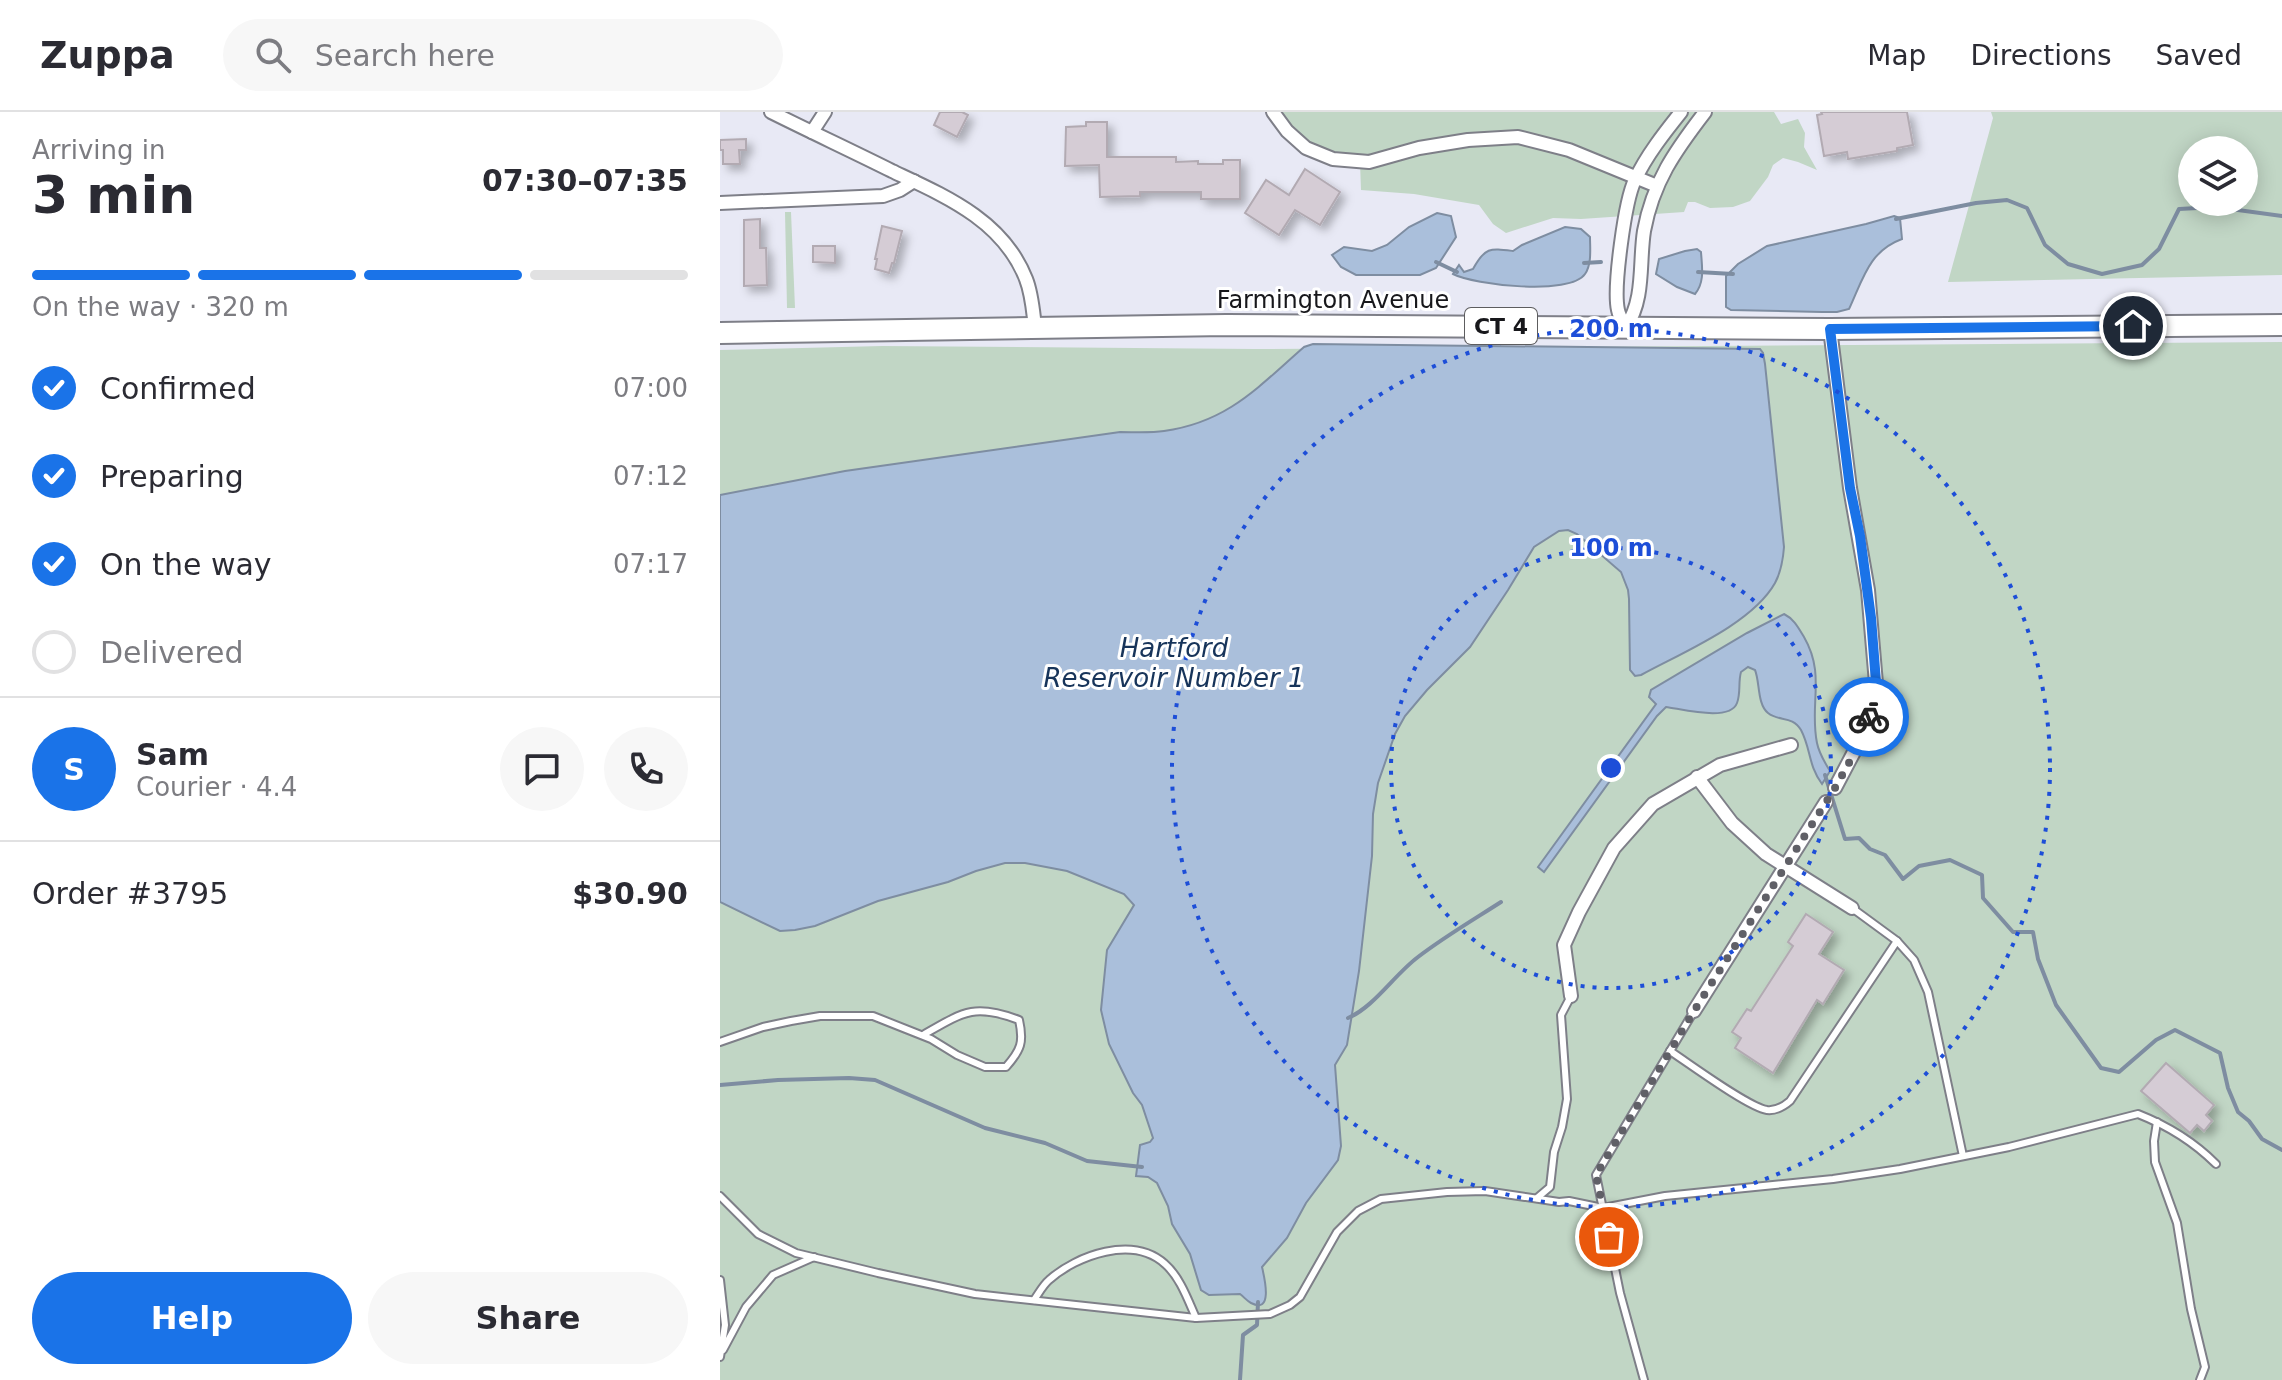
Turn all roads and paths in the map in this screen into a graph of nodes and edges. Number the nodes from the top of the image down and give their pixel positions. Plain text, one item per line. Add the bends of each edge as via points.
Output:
1 (771, 112) edge
2 (825, 112) edge
3 (1273, 112) edge
4 (1681, 112) edge
5 (1705, 112) edge
6 (812, 132) junction
7 (1635, 178) junction
8 (914, 181) junction
9 (1657, 186) junction
10 (720, 203) edge
11 (2282, 325) edge
12 (1035, 327) junction
13 (1626, 327) junction
14 (1830, 329) junction
15 (720, 333) edge
16 (1791, 745) dead end
17 (1697, 777) junction
18 (1835, 788) joint
19 (1826, 802) joint
20 (1786, 866) junction
21 (1852, 908) joint
22 (1897, 941) junction
23 (1571, 996) joint
24 (1694, 1011) joint
25 (923, 1035) junction
26 (720, 1042) edge
27 (1670, 1051) junction
28 (2157, 1122) junction
29 (1963, 1156) junction
30 (2216, 1164) dead end
31 (720, 1196) edge
32 (1536, 1198) junction
33 (1603, 1208) junction
34 (814, 1257) junction
35 (720, 1280) edge
36 (1034, 1300) junction
37 (1196, 1318) junction
38 (721, 1353) edge
39 (1644, 1380) edge
40 (2200, 1380) edge

1 - 6 street
2 - 6 street
3 - 7 street via 1306,148 1333,159 1369,162 1419,148 1518,137 1569,150
4 - 7 street
5 - 9 street
6 - 8 street
7 - 9 street
7 - 13 street via 1617,295
8 - 10 street via 883,196
8 - 12 street via 962,206 995,233 1026,280
9 - 13 street via 1644,232 1637,304
11 - 14 main road, Farmington Avenue / CT 4
12 - 13 main road, Farmington Avenue / CT 4
12 - 15 main road, Farmington Avenue / CT 4
13 - 14 main road, Farmington Avenue / CT 4
14 - 18 street via 1868,590 1877,695
16 - 17 street via 1734,760
17 - 20 street via 1732,823
17 - 23 street via 1653,804 1614,848 1564,945
18 - 19 lane
19 - 20 street
20 - 21 street
20 - 24 street
21 - 22 lane
22 - 27 lane via 1781,1108 1765,1110 1749,1103
22 - 29 lane via 1919,969 1928,992
23 - 32 lane via 1561,1015 1567,1099 1550,1187
24 - 27 lane
25 - 25 lane via 985,1067 1006,1067 1018,1053 1022,1035 1019,1020 976,1010
25 - 26 lane via 873,1016 845,1015 763,1027
27 - 33 lane via 1596,1175
28 - 29 lane via 2138,1114
28 - 30 lane
28 - 40 lane via 2155,1162 2177,1223 2205,1367
29 - 33 lane
31 - 34 lane via 758,1234
32 - 33 lane
32 - 37 lane via 1485,1191 1381,1199 1358,1211 1337,1232 1300,1297 1290,1305 1270,1314
33 - 39 lane
34 - 36 lane via 975,1294
34 - 38 lane via 773,1275 746,1307
35 - 38 lane via 725,1325
36 - 37 lane
36 - 37 lane via 1064,1268 1105,1251 1130,1249 1164,1263

